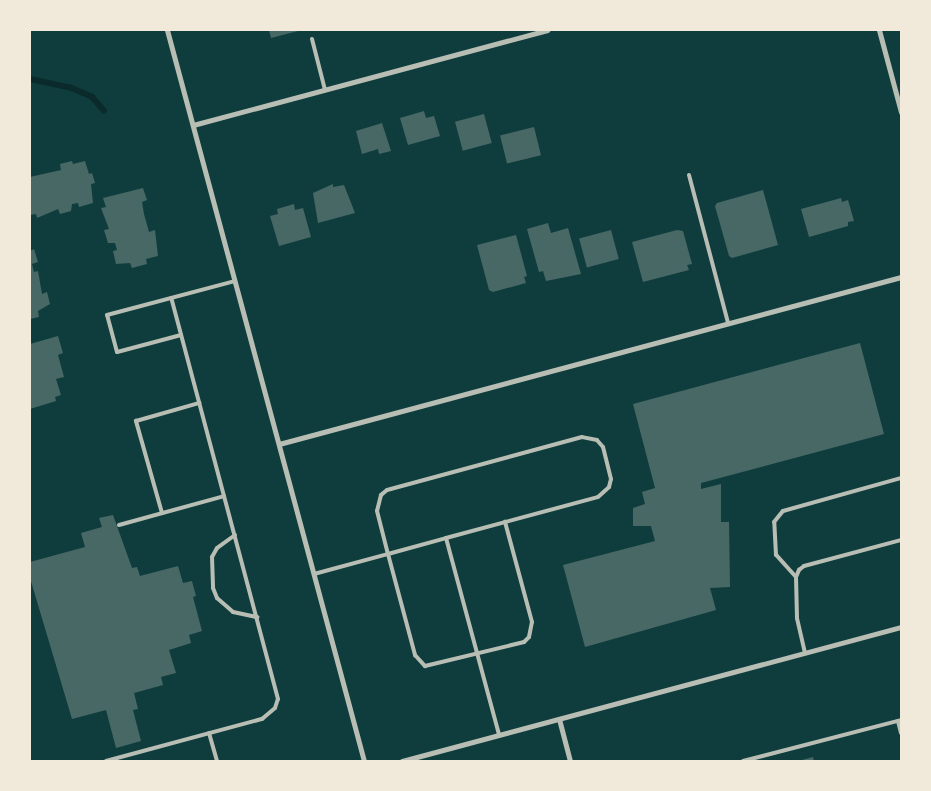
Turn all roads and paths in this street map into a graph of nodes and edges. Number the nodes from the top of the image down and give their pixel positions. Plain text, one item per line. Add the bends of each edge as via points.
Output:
1 (167, 30) edge
2 (548, 30) edge
3 (879, 30) edge
4 (312, 39) dead end
5 (325, 90) junction
6 (900, 102) edge
7 (901, 112) edge
8 (193, 125) junction
9 (689, 174) dead end
10 (901, 277) edge
11 (235, 282) junction
12 (171, 298) junction
13 (728, 323) junction
14 (181, 335) junction
15 (199, 403) junction
16 (279, 444) junction
17 (901, 478) edge
18 (224, 496) junction
19 (162, 513) junction
20 (505, 522) junction
21 (119, 525) dead end
22 (235, 535) junction
23 (446, 538) junction
24 (901, 540) edge
25 (388, 554) junction
26 (314, 574) junction
27 (796, 577) junction
28 (257, 617) junction
29 (901, 627) edge
30 (805, 653) junction
31 (477, 654) junction
32 (559, 719) junction
33 (899, 720) edge
34 (210, 733) junction
35 (901, 733) edge
36 (499, 736) junction
37 (106, 761) edge
38 (217, 761) edge
39 (364, 761) edge
40 (402, 761) edge
41 (570, 761) edge
42 (743, 761) edge

1 - 8 street
2 - 5 street
3 - 6 street
4 - 5 lane
5 - 8 street
6 - 7 street
8 - 11 street
9 - 13 lane
10 - 13 street
11 - 12 lane
11 - 16 street
12 - 14 lane
12 - 14 lane via 107,315 117,352
13 - 16 street
14 - 15 lane
15 - 18 lane
15 - 19 lane via 136,421
16 - 26 street
17 - 27 lane via 783,511 774,522 776,555
18 - 19 lane
18 - 22 lane
19 - 21 lane
20 - 23 lane
20 - 25 lane via 605,493 611,479 603,447 597,440 582,437 386,490 377,501 377,511
20 - 31 lane via 532,630 524,642
22 - 28 lane
22 - 28 lane via 217,548 212,558 212,588 217,598 233,612
23 - 25 lane
23 - 31 lane
24 - 27 lane via 804,566
25 - 26 lane
25 - 31 lane via 419,661 433,666
26 - 39 street
27 - 30 lane via 797,618
28 - 34 lane via 276,689 275,708 262,719
29 - 30 street
30 - 32 street
31 - 36 lane
32 - 36 street
32 - 41 street
33 - 35 lane
33 - 42 lane
34 - 37 lane
34 - 38 lane
36 - 40 street

